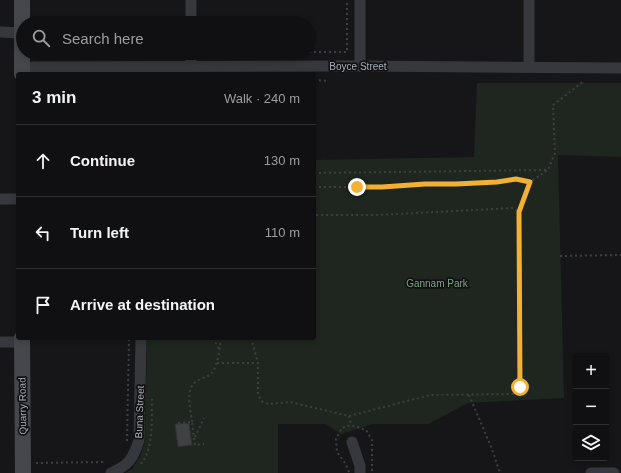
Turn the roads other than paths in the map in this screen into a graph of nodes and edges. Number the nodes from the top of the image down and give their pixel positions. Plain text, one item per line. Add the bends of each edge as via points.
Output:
1 (22, 0) edge
2 (191, 0) edge
3 (360, 0) edge
4 (529, 0) edge
5 (22, 16) edge
6 (191, 16) edge
7 (0, 32) edge
8 (16, 33) edge
9 (191, 60) edge
10 (191, 66) junction
11 (360, 66) junction
12 (529, 67) junction
13 (621, 68) edge
14 (22, 70) edge
15 (0, 199) edge
16 (16, 200) edge
17 (22, 340) edge
18 (141, 340) edge
19 (0, 342) edge
20 (352, 442) dead end
21 (109, 468) edge
22 (23, 473) edge
23 (360, 473) edge
24 (591, 473) edge
25 (614, 473) edge

1 - 5 street
2 - 6 street
3 - 11 street
4 - 12 street
7 - 8 street
9 - 10 street
10 - 11 street, Boyce Street
10 - 14 street, Boyce Street
11 - 12 street, Boyce Street
12 - 13 street, Boyce Street
15 - 16 street
17 - 19 street
17 - 22 street, Quarry Road
18 - 21 street, Buna Street via 139,440 135,454 129,462 120,469
20 - 23 street
24 - 25 street

